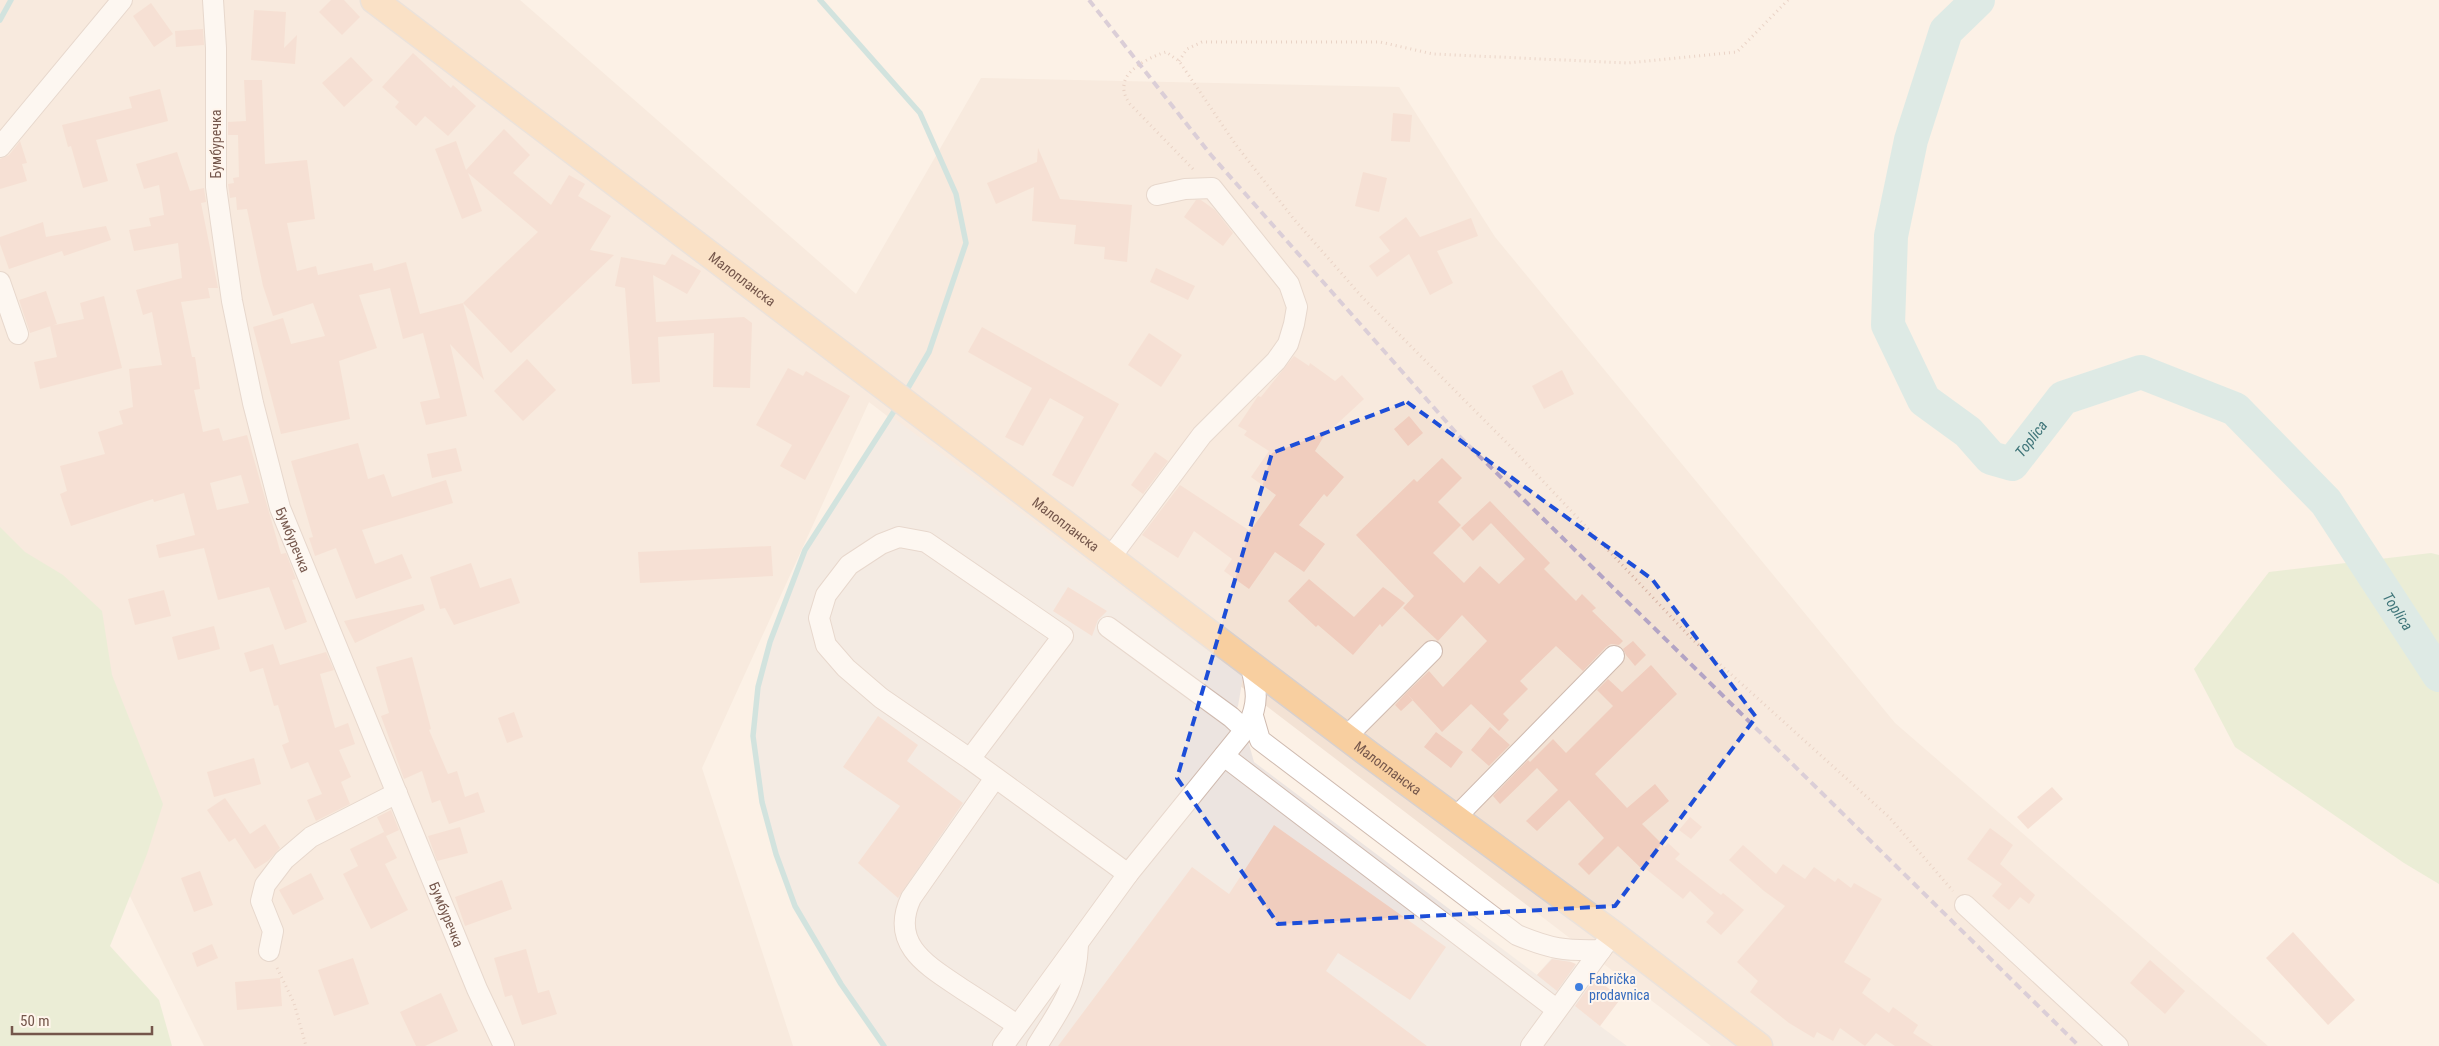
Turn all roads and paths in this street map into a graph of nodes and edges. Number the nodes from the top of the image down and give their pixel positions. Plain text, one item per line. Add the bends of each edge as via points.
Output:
1 (122, 0) edge
2 (213, 0) edge
3 (374, 0) edge
4 (1788, 0) edge
5 (1178, 60) junction
6 (0, 147) edge
7 (1212, 188) junction
8 (1157, 195) dead end
9 (0, 282) edge
10 (18, 334) dead end
11 (1110, 558) junction
12 (1108, 627) dead end
13 (1432, 651) dead end
14 (1614, 656) dead end
15 (1250, 662) junction
16 (1249, 723) junction
17 (1346, 736) junction
18 (1224, 756) junction
19 (970, 759) junction
20 (994, 778) junction
21 (397, 793) junction
22 (1455, 818) junction
23 (1128, 874) junction
24 (1965, 904) joint
25 (1607, 942) junction
26 (1078, 945) junction
27 (269, 951) joint
28 (1556, 1009) junction
29 (1017, 1025) junction
30 (306, 1046) edge
31 (504, 1046) edge
32 (1003, 1046) edge
33 (1037, 1046) edge
34 (1531, 1046) edge
35 (1759, 1046) edge
36 (2118, 1046) edge

1 - 6 street
2 - 21 street, Бумбуречка via 216,187 232,301 253,403 280,508
3 - 11 main road, Малопланска
4 - 5 path via 1736,52 1628,63 1433,54 1380,42 1317,40 1202,42 1187,49
5 - 7 path via 1166,52 1156,54 1129,73 1124,93 1130,104
5 - 24 path via 1236,144 1293,218 1363,298 1507,443 1692,639 1889,817
7 - 8 street
7 - 11 street via 1289,284 1297,307 1294,324 1288,344 1276,361 1202,435
9 - 10 street
11 - 15 main road, Малопланска
12 - 16 street via 1231,717
13 - 17 street
14 - 22 street
15 - 16 street via 1258,693
15 - 17 main road, Малопланска
16 - 18 street
16 - 25 street via 1260,740 1517,935 1548,948 1571,951
17 - 22 main road, Малопланска
18 - 23 street
18 - 28 street
19 - 19 street via 881,698 846,668 826,645 819,618 826,595 849,565 881,544 899,537 926,542 1063,636
19 - 20 street
20 - 23 street
20 - 29 street via 910,898 904,912 904,930 911,948 927,966
21 - 27 street via 311,837 284,860 265,885 261,901 273,931
21 - 31 street, Бумбуречка via 477,989
22 - 25 main road, Малопланска
23 - 26 street
24 - 36 street
25 - 28 street
25 - 35 main road, Малопланска
26 - 29 street
26 - 33 street via 1077,969 1070,991
27 - 30 path via 294,1003
28 - 34 street
29 - 32 street

